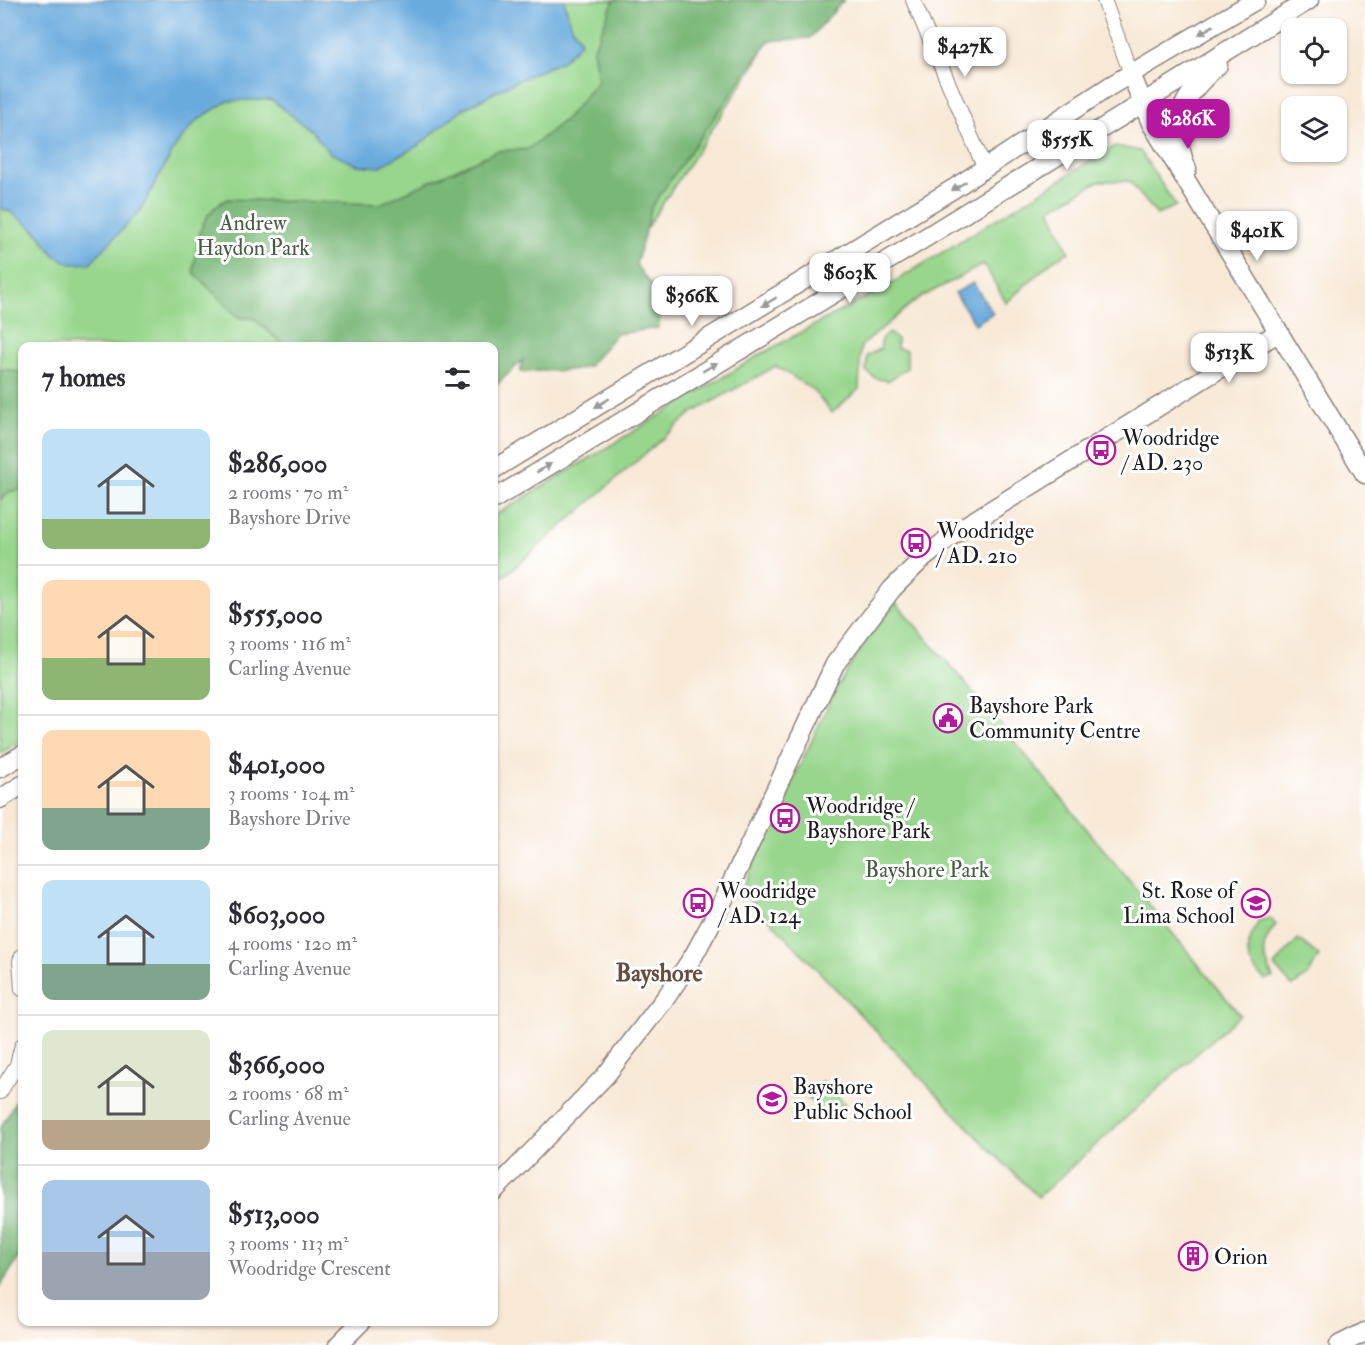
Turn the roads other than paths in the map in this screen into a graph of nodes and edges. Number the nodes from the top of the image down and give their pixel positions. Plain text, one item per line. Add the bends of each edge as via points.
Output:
1 (913, 0) edge
2 (1104, 0) edge
3 (1256, 0) edge
4 (1299, 3) edge
5 (1247, 38) junction
6 (1131, 74) junction
7 (1142, 103) junction
8 (985, 169) junction
9 (1205, 212) junction
10 (909, 217) junction
11 (920, 241) junction
12 (1279, 332) junction
13 (498, 467) edge
14 (1365, 474) edge
15 (498, 497) edge
16 (18, 757) edge
17 (0, 768) edge
18 (18, 788) edge
19 (0, 799) edge
20 (18, 1061) edge
21 (0, 1092) edge
22 (498, 1187) edge
23 (357, 1326) edge
24 (1362, 1331) edge
25 (338, 1345) edge
26 (1339, 1345) edge

1 - 8 street
2 - 6 street
3 -> 6 main road
4 - 5 main road
5 - 7 main road
5 - 9 main road via 1198,83 1180,115 1178,133 1183,159
6 - 7 main road
6 - 8 main road
7 - 9 main road
7 - 11 main road
8 -> 10 main road
9 - 12 main road
10 - 11 main road
10 -> 13 main road
15 -> 11 main road
12 - 14 main road
12 - 22 main road via 959,530 892,589 835,664 694,955 606,1075
16 - 17 main road
18 - 19 main road
20 - 21 street
23 - 25 main road
24 - 26 main road

